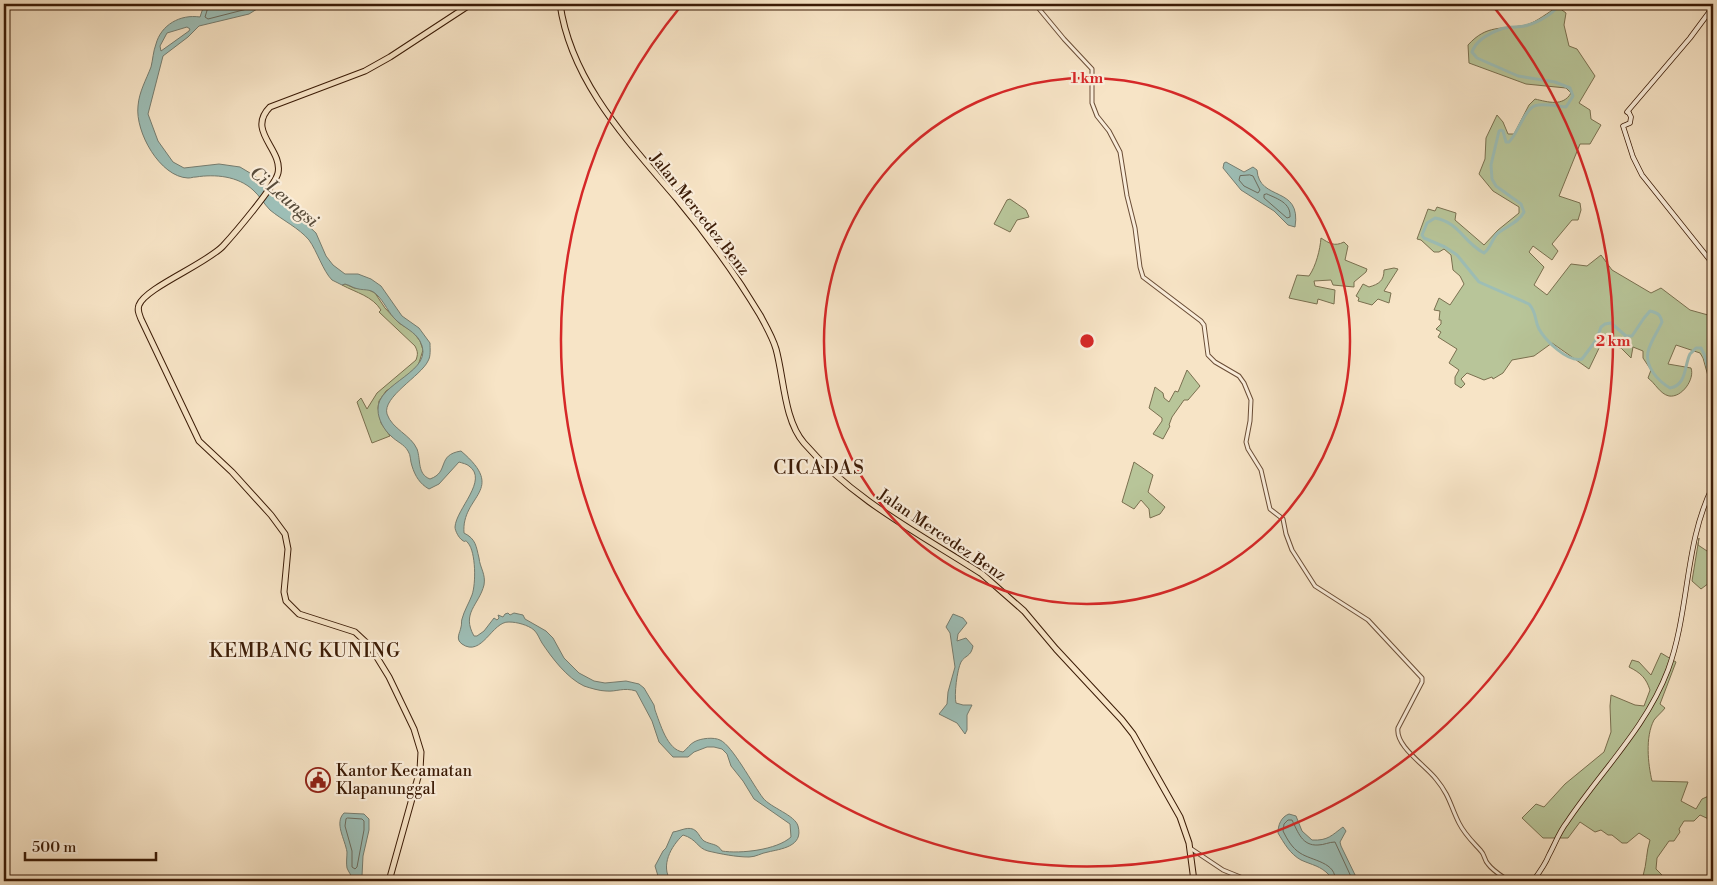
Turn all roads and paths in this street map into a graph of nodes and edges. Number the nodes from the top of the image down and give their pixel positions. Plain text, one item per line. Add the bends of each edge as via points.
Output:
1 (471, 4) edge
2 (560, 4) edge
3 (1036, 4) edge
4 (1713, 8) edge
5 (1713, 262) edge
6 (1713, 486) edge
7 (1713, 491) edge
8 (1700, 521) junction
9 (1190, 848) junction
10 (389, 881) edge
11 (1194, 881) edge
12 (1250, 881) edge
13 (1509, 881) edge
14 (1534, 881) edge

1 - 10 main road via 365,71 270,107 261,125 278,166 273,184 217,252 150,293 140,302 138,313 199,441 271,514 285,534 288,549 286,601 299,614 355,632 364,639 389,677 414,729 420,746 420,770
2 - 9 main road, Jalan Mercedez Benz via 579,65 604,109 699,227 760,316 776,347 791,420 800,438 826,467 872,504 982,574 1024,611 1130,730 1180,818
3 - 13 street via 1092,70 1092,103 1120,152 1143,277 1202,323 1208,355 1236,372 1246,388 1252,405 1246,445 1261,470 1270,509 1283,519 1292,550 1315,586 1368,620 1422,678 1398,728 1399,740 1448,794 1461,826 1487,863
4 - 5 main road via 1692,39 1628,112 1630,121 1624,126 1649,183
6 - 8 main road
7 - 8 main road
8 - 14 main road via 1676,644 1658,694 1639,725 1566,822
9 - 11 main road, Jalan Mercedez Benz
9 - 12 street via 1222,870

